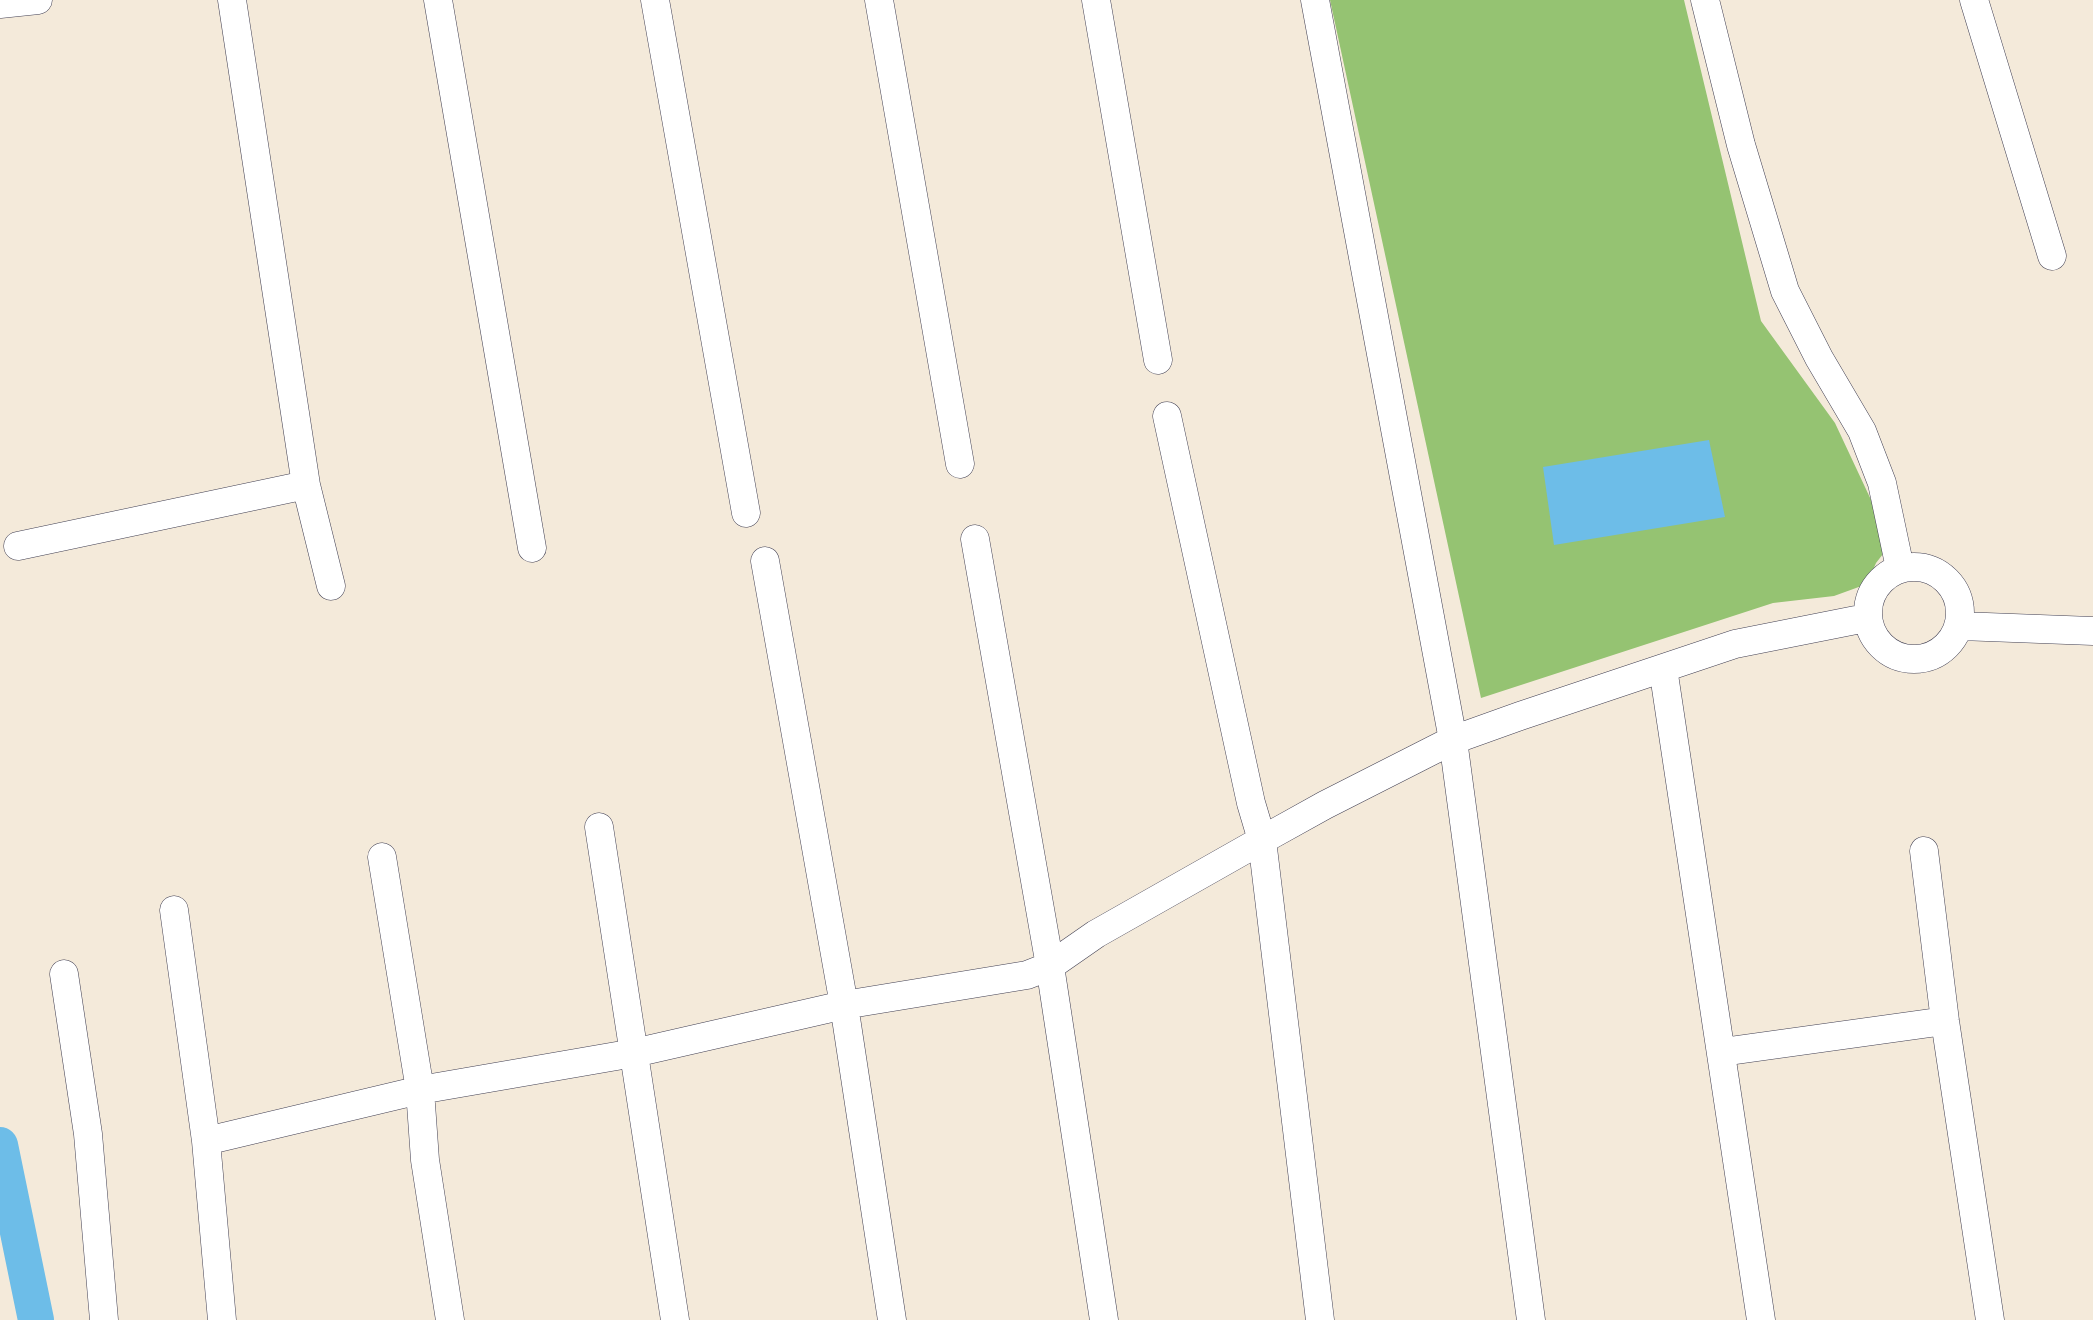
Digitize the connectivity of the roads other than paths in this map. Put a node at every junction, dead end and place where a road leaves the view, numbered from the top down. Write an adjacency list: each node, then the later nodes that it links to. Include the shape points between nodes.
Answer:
1 (38, 0): 10 (street)
2 (232, 0): 15 (street)
3 (438, 0): 19 (street)
4 (655, 0): 16 (street)
5 (878, 0): 14 (street)
6 (1096, 0): 12 (street)
7 (1315, 0): 27 (street)
8 (1705, 0): 21 (street, via 1741,145 1785,291 1862,431 1882,484)
9 (1974, 0): 11 (street)
10 (0, 4)
11 (2052, 256)
12 (1158, 360)
13 (1168, 416): 29 (street, via 1251,803)
14 (960, 464)
15 (306, 485): 18 (street); 22 (street)
16 (746, 513)
17 (975, 539): 33 (street)
18 (18, 546)
19 (532, 548)
20 (765, 561): 35 (street)
21 (1900, 568): 23 (street, via 1884,576 1872,591); 24 (street, via 1925,567 1947,579 1960,601)
22 (331, 586)
23 (1866, 618): 24 (street, via 1879,644 1895,656 1915,660 1940,652 1950,644); 26 (street, via 1735,644)
24 (1960, 626): 25 (street)
25 (2093, 631)
26 (1663, 668): 27 (street); 37 (street)
27 (1453, 740): 29 (street); 48 (street)
28 (599, 827): 38 (street)
29 (1262, 840): 33 (street, via 1096,934); 47 (street)
30 (1924, 851): 36 (street)
31 (382, 857): 39 (street)
32 (174, 910): 40 (street)
33 (1050, 966): 35 (street, via 1027,975); 46 (street)
34 (64, 974): 41 (street, via 88,1134)
35 (844, 1005): 38 (street); 45 (street)
36 (1945, 1021): 37 (street); 50 (street)
37 (1722, 1052): 49 (street)
38 (634, 1053): 39 (street); 44 (street)
39 (420, 1090): 40 (street); 43 (street, via 425,1160)
40 (206, 1141): 42 (street)
41 (104, 1320)
42 (222, 1320)
43 (450, 1320)
44 (675, 1320)
45 (892, 1320)
46 (1104, 1320)
47 (1320, 1320)
48 (1531, 1320)
49 (1761, 1320)
50 (1990, 1320)

